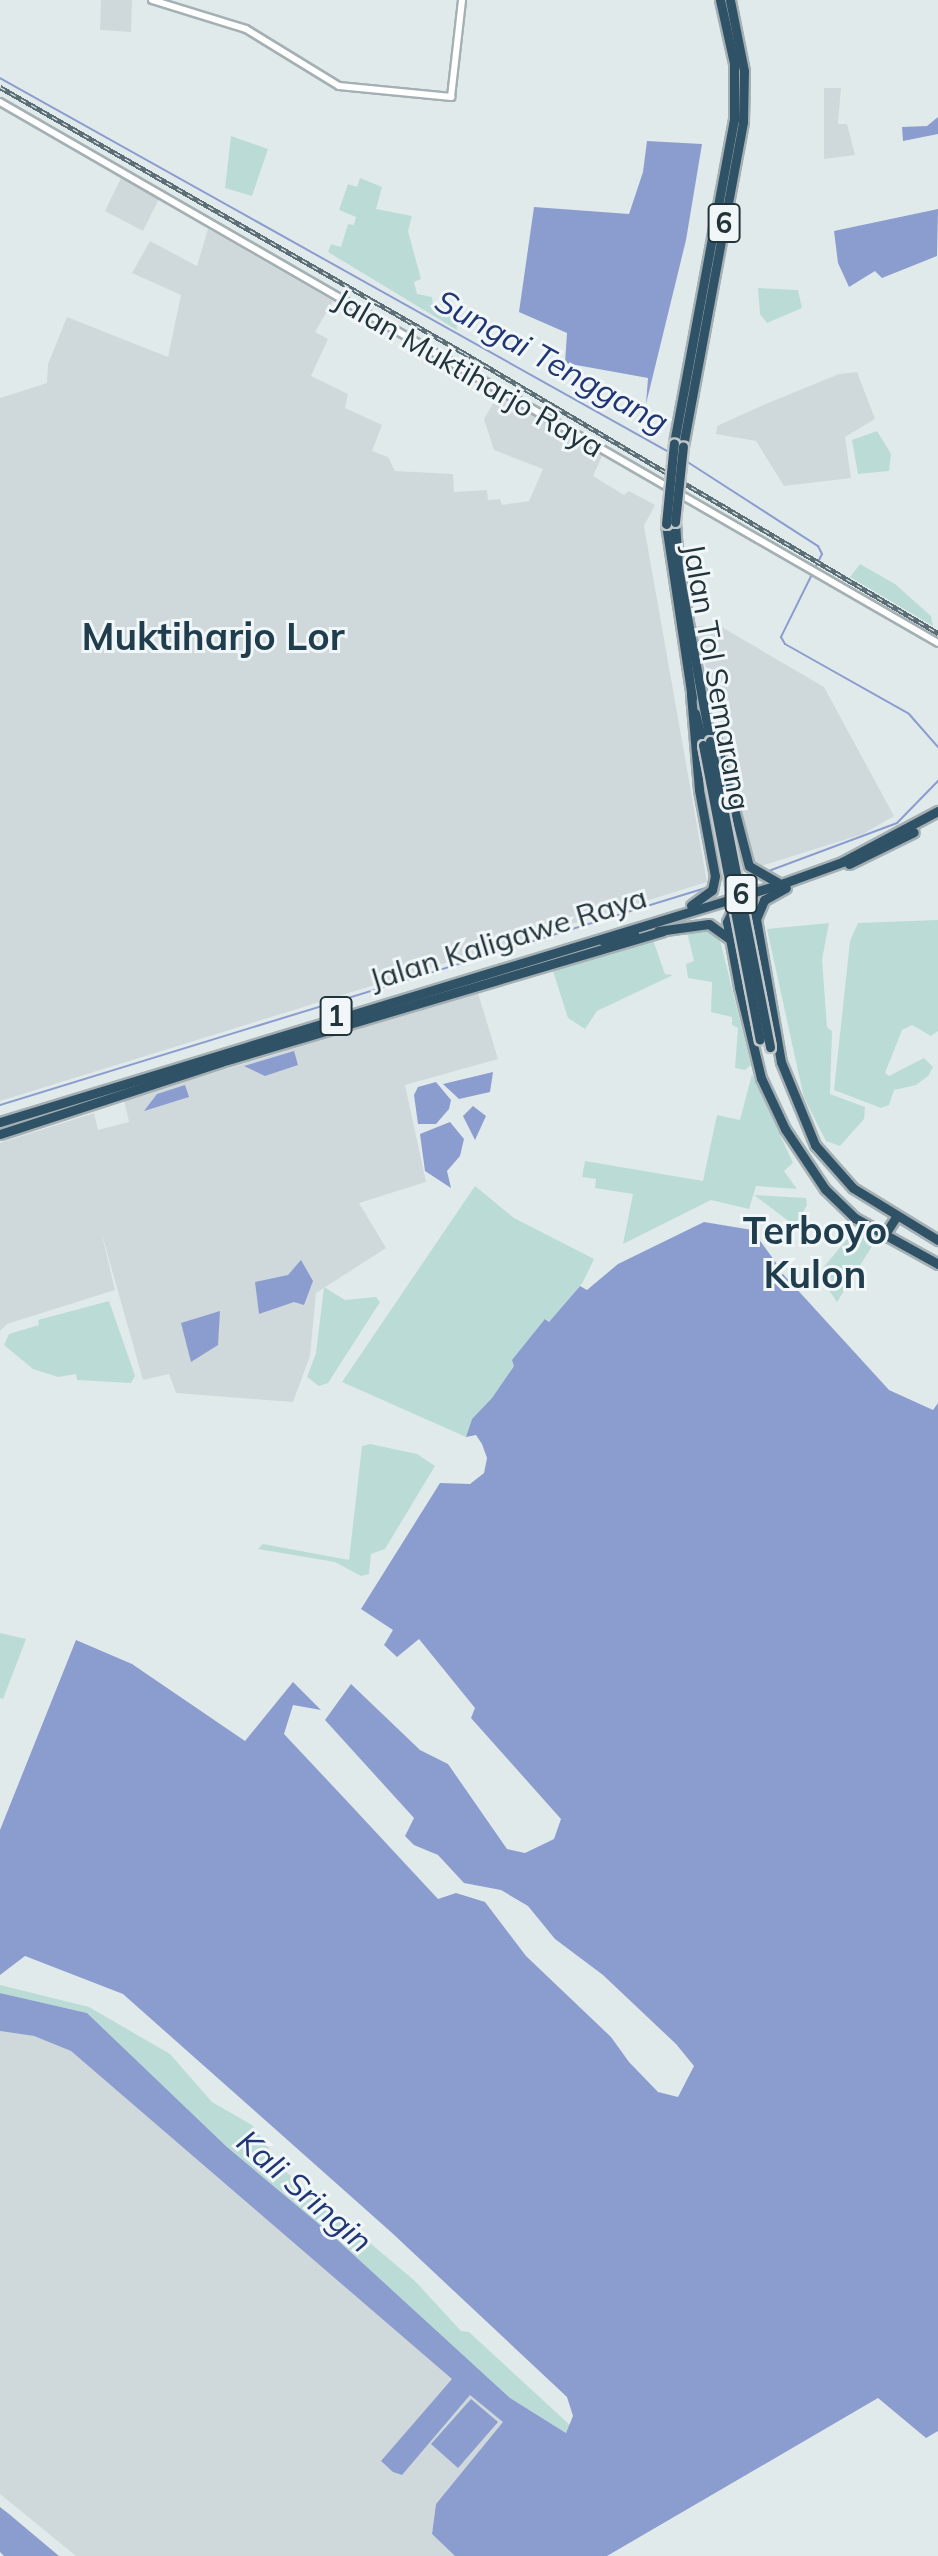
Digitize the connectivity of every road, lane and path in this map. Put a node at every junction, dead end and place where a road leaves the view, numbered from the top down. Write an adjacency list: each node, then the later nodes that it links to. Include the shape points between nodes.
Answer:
1 (152, 0): 2 (street, via 246,29 339,86 451,97)
2 (462, 0)
3 (720, 0): 6 (highway, Jalan Tol Semarang / 6, via 734,63 734,120)
4 (730, 0): 6 (highway, Jalan Tol Semarang / 6, via 744,71 743,121)
5 (0, 102): 8 (street, Jalan Muktiharjo Raya)
6 (678, 444): 7 (highway, Jalan Tol Semarang / 6, bridge)
7 (670, 523): 9 (highway, Jalan Tol Semarang / 6); 10 (highway, Jalan Tol Semarang / 6)
8 (938, 643)
9 (701, 691): 11 (highway, Jalan Tol Semarang / 6); 14 (highway, via 749,866 765,879)
10 (691, 694): 11 (highway, Jalan Tol Semarang / 6); 16 (highway, via 715,879)
11 (707, 743): 24 (highway, Jalan Tol Semarang / 6, bridge, via 770,1047); 25 (highway, Jalan Tol Semarang / 6, bridge, via 760,1040)
12 (938, 811): 14 (highway)
13 (938, 818): 14 (highway, via 863,859)
14 (787, 885): 15 (highway); 17 (highway); 19 (highway, via 764,900)
15 (758, 890): 16 (highway); 17 (highway)
16 (709, 898): 17 (highway, 1); 18 (highway, Jalan Kaligawe Raya / 1)
17 (739, 900): 19 (highway); 21 (highway); 22 (highway, via 728,911)
18 (672, 913): 23 (highway, Jalan Kaligawe Raya / 1); 27 (highway, via 419,984)
19 (756, 919): 24 (highway)
20 (663, 931): 21 (highway, 1); 22 (highway, 1, via 715,925); 23 (highway)
21 (598, 940): 23 (highway, Jalan Kaligawe Raya / 1)
22 (730, 941): 25 (highway)
23 (216, 1058): 26 (highway, Jalan Kaligawe Raya / 1)
24 (784, 1074): 29 (highway, Jalan Tol Semarang, via 827,1160 853,1188)
25 (761, 1078): 30 (highway, via 785,1129 825,1189)
26 (72, 1104): 27 (highway, Jalan Kaligawe Raya / 1); 28 (highway)
27 (0, 1122)
28 (0, 1134)
29 (896, 1217): 30 (highway); 31 (highway, Jalan Tol Semarang)
30 (883, 1237): 32 (highway)
31 (938, 1240)
32 (938, 1264)

